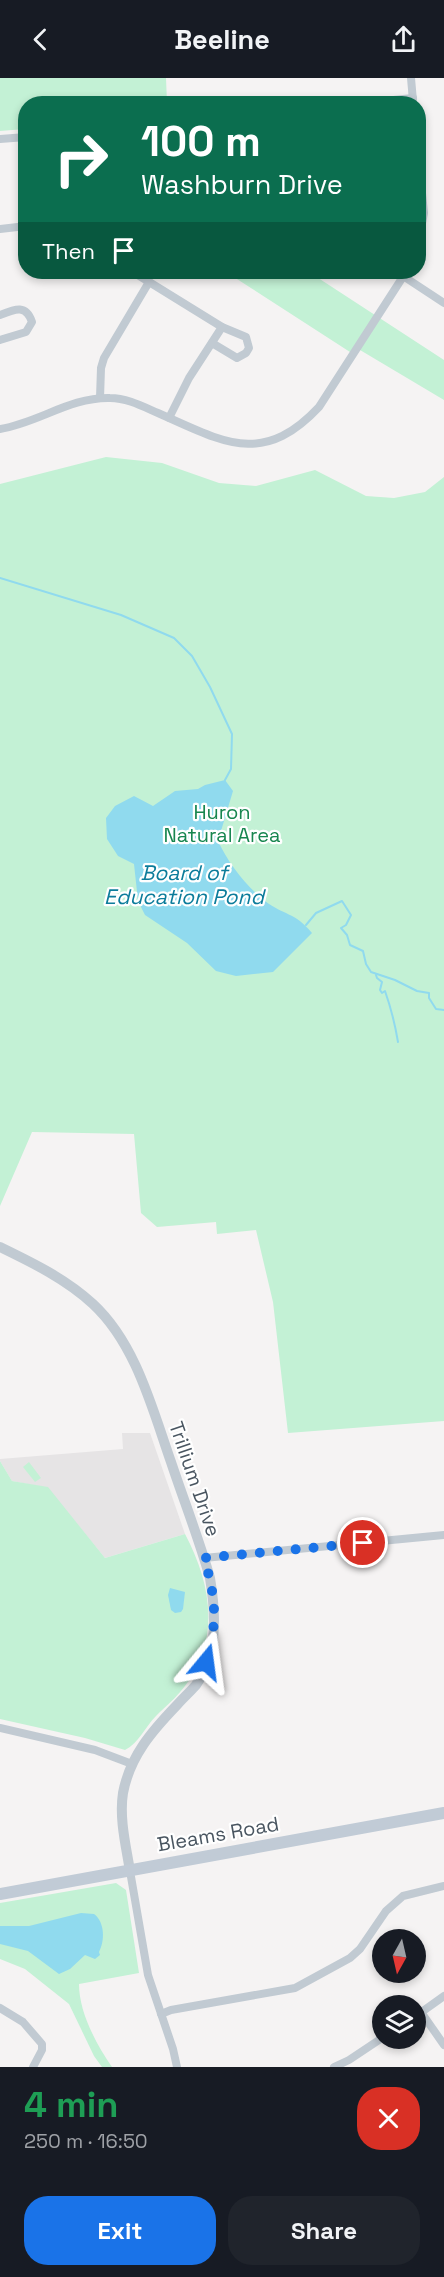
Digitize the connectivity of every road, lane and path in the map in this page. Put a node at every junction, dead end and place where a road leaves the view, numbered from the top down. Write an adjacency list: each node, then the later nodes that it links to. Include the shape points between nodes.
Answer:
1 (411, 78): 2 (street)
2 (413, 96)
3 (18, 138): 4 (street)
4 (0, 139)
5 (18, 227): 6 (street)
6 (0, 229)
7 (144, 279): 10 (street)
8 (401, 279): 17 (street, via 319,407 283,436 234,444)
9 (411, 279): 11 (street)
10 (149, 282): 13 (street); 16 (street, via 104,358)
11 (444, 303)
12 (0, 315): 14 (street, via 25,310 32,322 26,332)
13 (222, 327): 15 (street); 15 (street, via 246,337 246,353 237,358)
14 (0, 340)
15 (212, 343): 17 (street)
16 (100, 398): 17 (street, via 125,400); 18 (street)
17 (169, 418)
18 (0, 429)
19 (0, 1247): 21 (street, Trillium Drive, via 74,1287 116,1331 137,1369)
20 (444, 1535): 21 (street)
21 (204, 1558): 23 (street, Trillium Drive, via 215,1608 214,1636 206,1662 196,1684 145,1740)
22 (0, 1728): 23 (street, via 95,1750)
23 (132, 1764): 25 (street, Trillium Drive, via 123,1795)
24 (444, 1813): 25 (main road, Bleams Road)
25 (130, 1871): 27 (main road, Bleams Road); 31 (street, via 148,1975)
26 (444, 1887): 31 (street, via 403,1896 386,1911 350,1958 295,1988)
27 (0, 1894)
28 (444, 1996): 30 (street)
29 (0, 2008): 36 (street, via 23,2022 42,2044)
30 (426, 2008)
31 (161, 2014): 37 (street)
32 (426, 2024): 33 (street)
33 (444, 2045)
34 (372, 2047): 35 (street)
35 (352, 2064): 38 (street)
36 (33, 2067)
37 (177, 2067)
38 (334, 2067)

